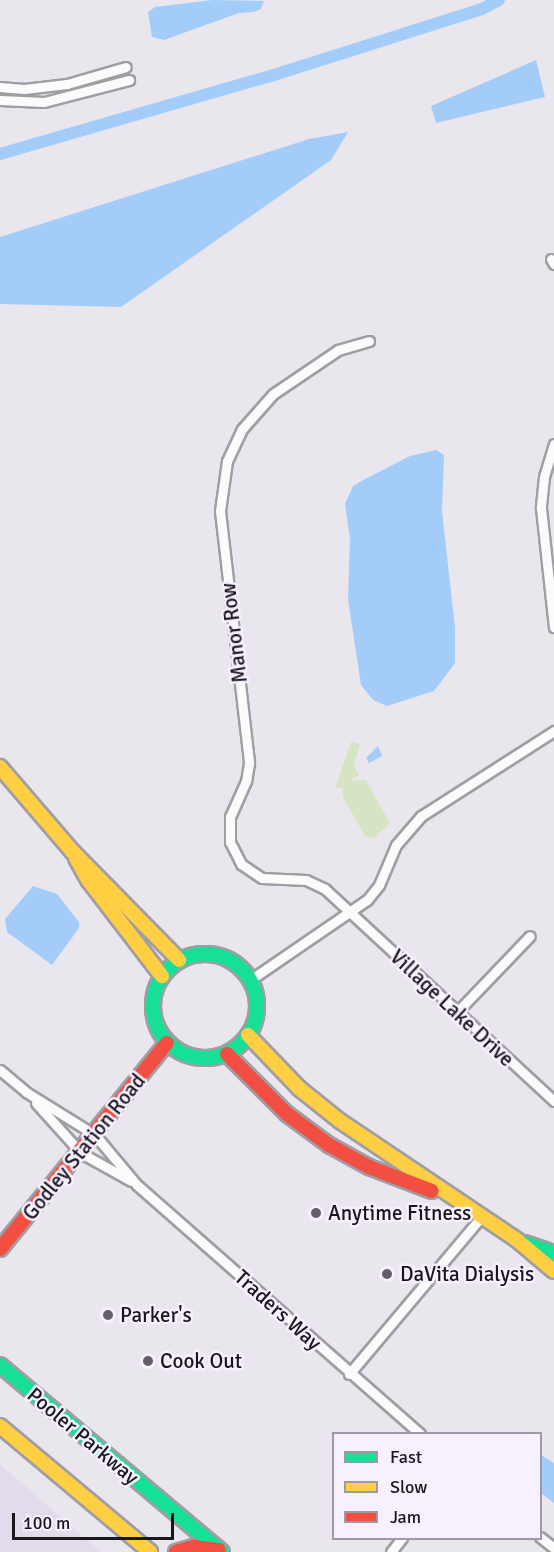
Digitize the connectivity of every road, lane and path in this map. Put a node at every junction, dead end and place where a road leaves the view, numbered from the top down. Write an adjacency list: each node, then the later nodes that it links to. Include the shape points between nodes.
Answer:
1 (126, 67): 3 (street, via 67,84 24,89)
2 (129, 80): 4 (street, via 44,102)
3 (0, 87)
4 (0, 100)
5 (369, 341): 11 (street, Manor Row, via 343,347 319,361 259,407 230,455 220,504 249,763 246,782 230,817 230,842 238,861 250,872 272,881 313,882)
6 (554, 444): 7 (street, via 544,477 541,516)
7 (554, 627)
8 (554, 731): 11 (street, via 416,820 396,845 376,890)
9 (0, 767): 10 (street)
10 (72, 851): 13 (street); 14 (street, via 88,881)
11 (351, 914): 15 (street); 16 (street, Village Lake Drive)
12 (530, 936): 16 (street)
13 (179, 960): 14 (street); 15 (street, via 205,953 218,955 231,960)
14 (162, 976): 18 (street, via 154,992 152,1010 157,1028)
15 (250, 980): 17 (street, via 257,1008)
16 (457, 1012): 22 (street, Village Lake Drive)
17 (248, 1035): 19 (street); 26 (street, via 300,1089)
18 (167, 1042): 19 (street, via 195,1058); 23 (street, Godley Station Road)
19 (227, 1054): 26 (street, via 287,1114 329,1145 369,1167)
20 (0, 1070): 21 (street)
21 (26, 1092): 23 (street, Traders Way); 24 (street, Traders Way)
22 (554, 1101)
23 (95, 1135): 24 (street, Godley Station Road); 25 (street, Traders Way)
24 (81, 1153): 25 (street, Traders Way); 29 (street, Godley Station Road)
25 (137, 1185): 33 (street, Traders Way)
26 (448, 1197): 27 (street)
27 (481, 1217): 28 (street); 33 (street)
28 (517, 1240): 30 (street); 31 (street)
29 (0, 1250)
30 (554, 1253)
31 (554, 1271)
32 (0, 1365): 40 (street, Pooler Parkway)
33 (349, 1374): 35 (street, Traders Way)
34 (0, 1426): 36 (street)
35 (418, 1432)
36 (125, 1531): 41 (street); 42 (street)
37 (542, 1539): 39 (street)
38 (401, 1540): 44 (street)
39 (554, 1548)
40 (221, 1551): 43 (street, via 194,1547)
41 (137, 1552)
42 (150, 1552)
43 (176, 1552)
44 (391, 1552)

